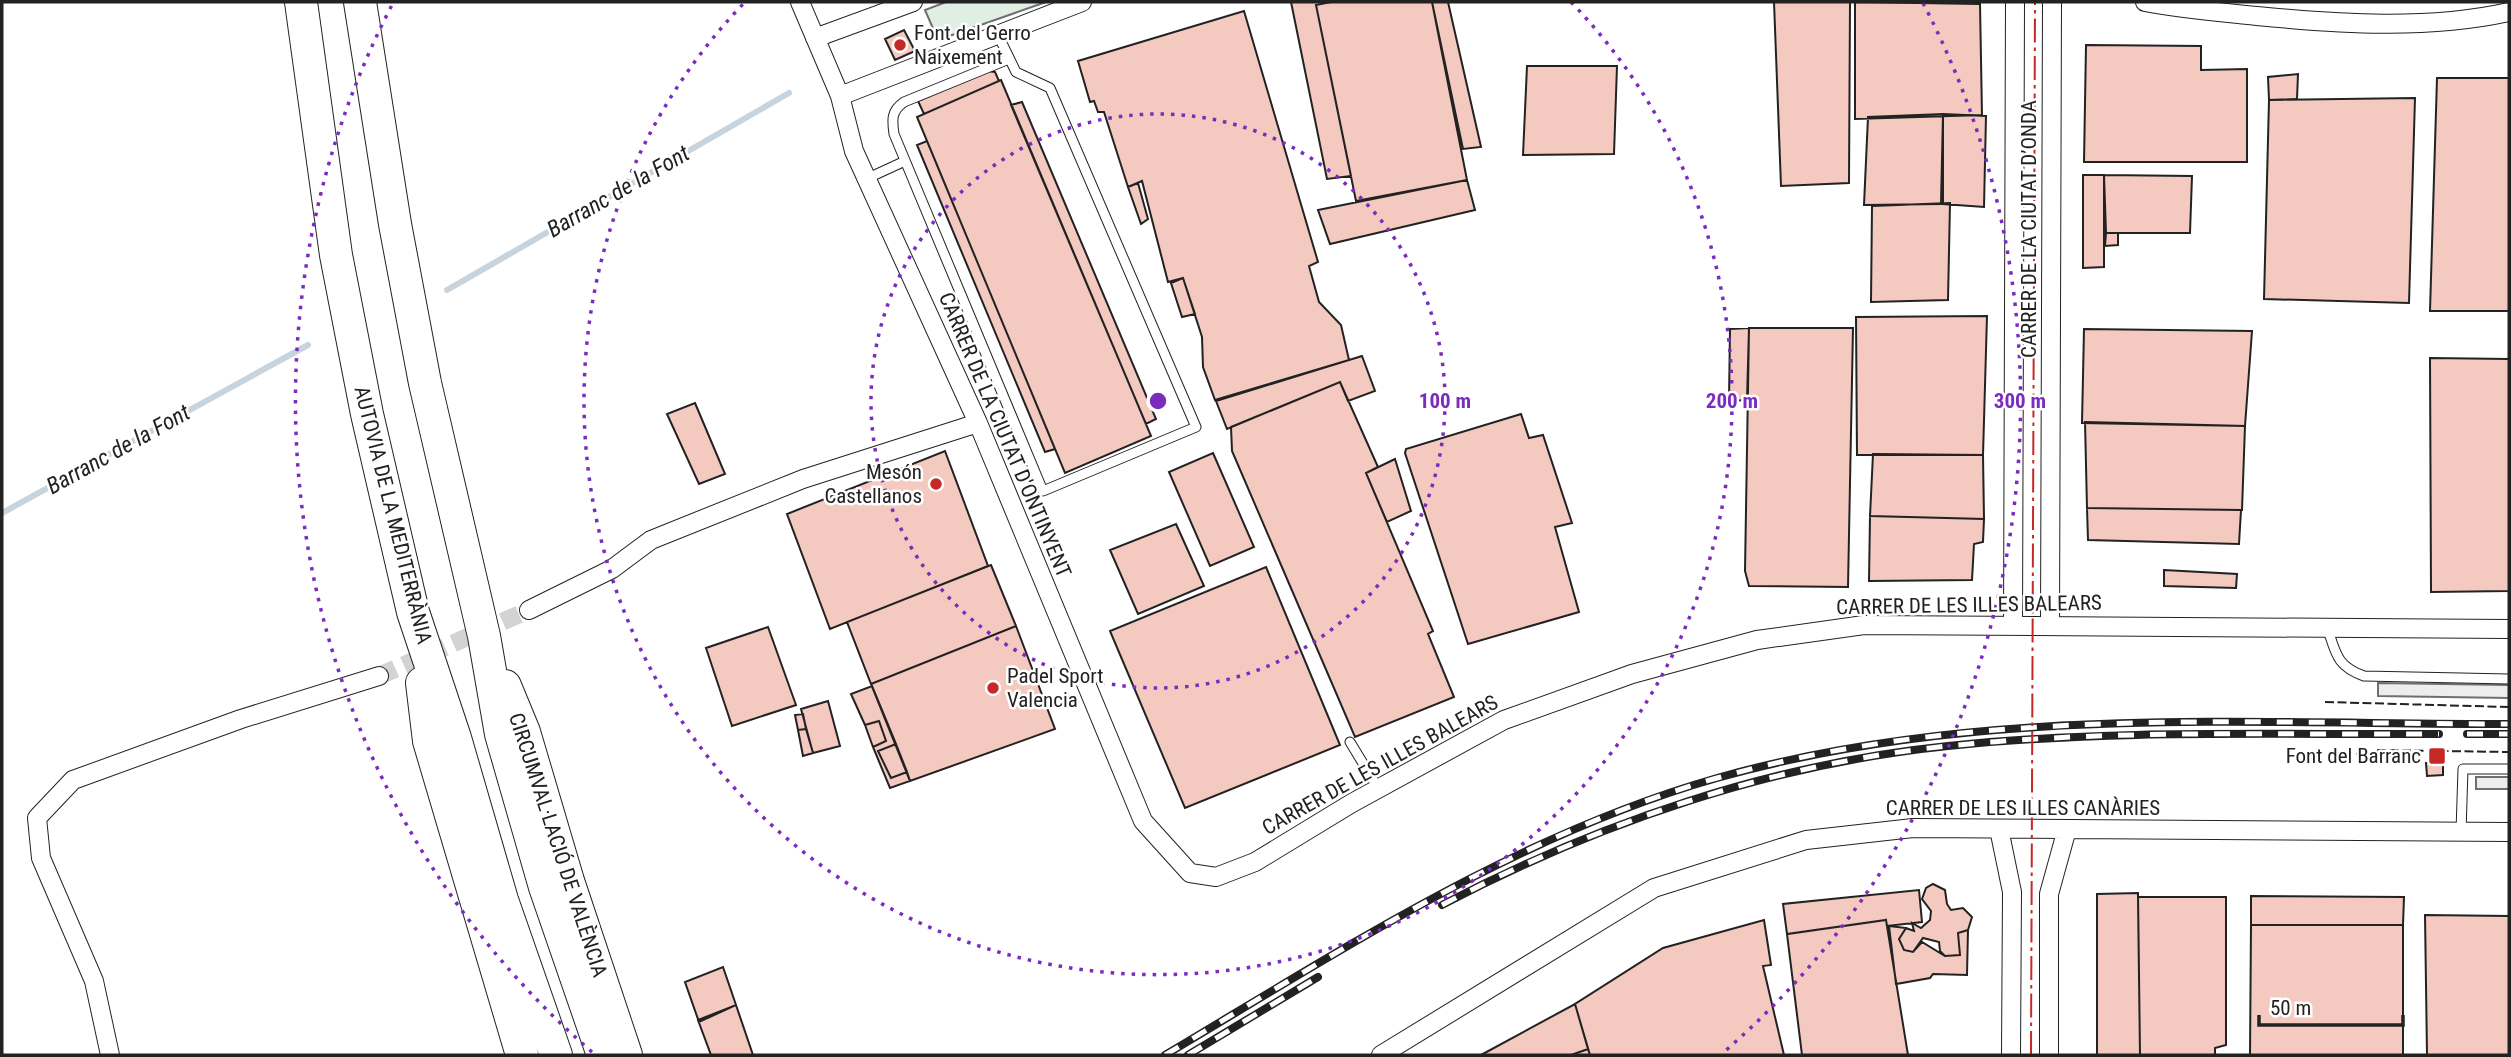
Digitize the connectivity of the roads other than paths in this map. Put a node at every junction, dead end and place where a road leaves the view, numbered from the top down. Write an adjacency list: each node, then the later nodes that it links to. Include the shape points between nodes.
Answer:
1 (301, 2): 18 (highway, AUTOVIA DE LA MEDITERRÀNIA, via 336,255)
2 (360, 2): 23 (highway, via 425,383)
3 (800, 2): 11 (street, CARRER DE LA CIUTAT D'ONTINYENT)
4 (913, 2): 11 (street)
5 (1082, 2): 10 (street)
6 (2015, 2): 19 (street, CARRER DE LA CIUTAT D’ONDA)
7 (2052, 2): 20 (street, CARRER DE LA CIUTAT D’ONDA)
8 (2145, 2): 9 (street, via 2325,22 2466,19)
9 (2509, 12)
10 (997, 33): 12 (lane); 13 (street)
11 (815, 38): 13 (street, CARRER DE LA CIUTAT D'ONTINYENT)
12 (1009, 59): 14 (lane, via 896,108 894,134); 14 (lane, via 1016,72 1050,88 1196,428 1043,491)
13 (840, 96): 15 (street, CARRER DE LA CIUTAT D'ONTINYENT)
14 (905, 161): 15 (lane)
15 (866, 178): 16 (street, CARRER DE LA CIUTAT D'ONTINYENT)
16 (978, 423): 17 (street, via 803,479 651,541 612,569); 33 (street, CARRER DE LA CIUTAT D'ONTINYENT, via 1143,821)
17 (529, 610)
18 (413, 612): 35 (highway, via 429,741); 36 (highway, AUTOVIA DE LA MEDITERRÀNIA, via 502,900)
19 (2013, 624): 20 (street, CARRER DE LES ILLES BALEARS); 28 (street, CARRER DE LES ILLES BALEARS, via 1864,625 1758,640 1632,674 1504,720)
20 (2050, 624): 21 (street, CARRER DE LES ILLES BALEARS)
21 (2327, 627): 22 (street, CARRER DE LES ILLES BALEARS); 25 (lane, via 2347,670 2364,676)
22 (2509, 629)
23 (484, 636): 37 (highway, via 500,734 545,887); 38 (highway, CIRCUMVAL·LACIÓ DE VALÈNCIA, via 524,732)
24 (379, 676): 34 (street, via 242,719 74,780 37,818 41,858 94,981)
25 (2509, 679)
26 (1350, 742): 28 (lane)
27 (2509, 769): 31 (lane, via 2463,769)
28 (1378, 788): 33 (street, CARRER DE LES ILLES BALEARS, via 1255,862 1216,877)
29 (1999, 829): 30 (street, CARRER DE LES ILLES CANÀRIES); 39 (street, CARRER DE LES ILLES CANÀRIES, via 1913,828 1806,840 1654,888); 40 (street, via 2012,892)
30 (2067, 829): 31 (street, CARRER DE LES ILLES CANÀRIES); 41 (street, via 2049,894)
31 (2461, 832): 32 (street, CARRER DE LES ILLES CANÀRIES)
32 (2509, 832)
33 (1190, 873)
34 (110, 1055)
35 (522, 1055)
36 (556, 1055)
37 (603, 1055)
38 (626, 1055)
39 (1381, 1055)
40 (2011, 1055)
41 (2049, 1055)

